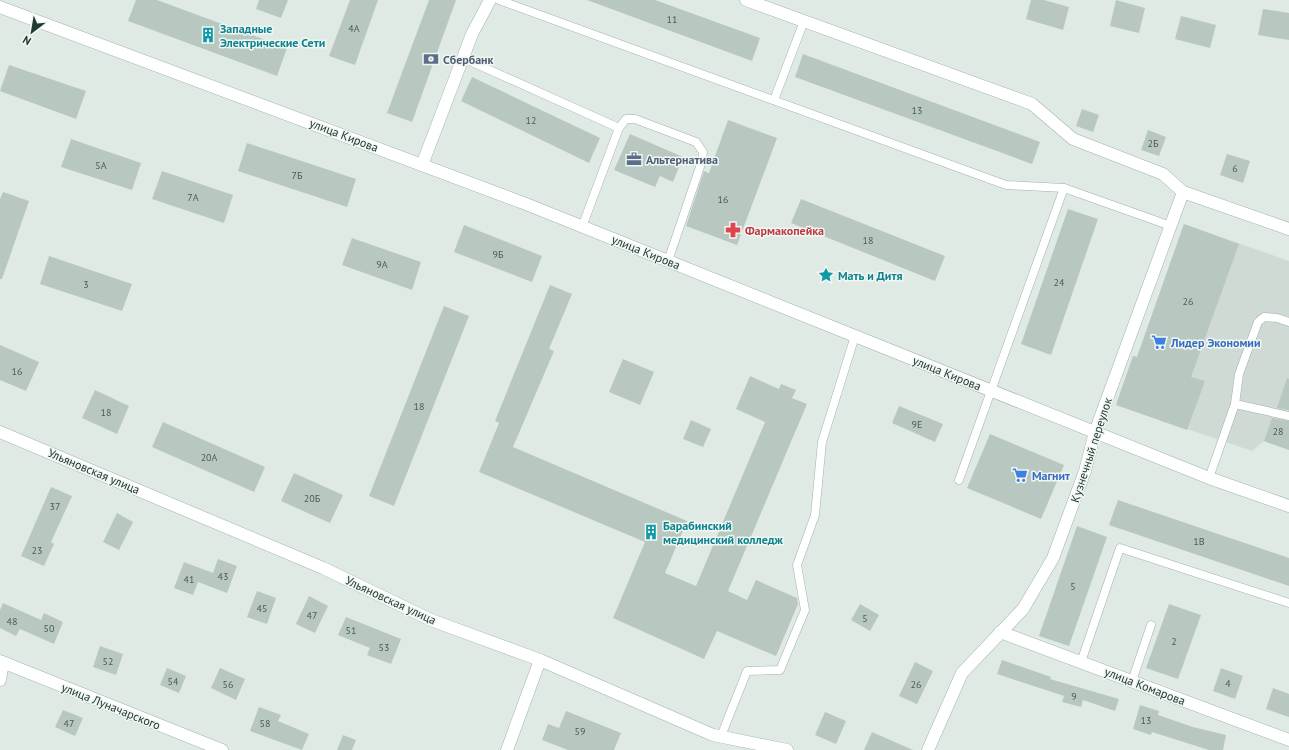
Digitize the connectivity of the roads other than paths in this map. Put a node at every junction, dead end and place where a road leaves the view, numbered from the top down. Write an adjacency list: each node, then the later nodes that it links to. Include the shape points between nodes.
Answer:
1 (490, 0): 6 (street)
2 (500, 0): 7 (lane)
3 (746, 0): 5 (street)
4 (0, 6): 9 (street, улица Кирова)
5 (804, 21): 7 (lane); 11 (street, via 1032,104 1072,139 1163,174)
6 (463, 58): 8 (lane); 9 (street)
7 (774, 100): 10 (lane, via 1006,185)
8 (619, 128): 13 (lane); 15 (lane, via 626,119 635,119 696,142 703,152)
9 (422, 165): 13 (street, улица Кирова)
10 (1064, 188): 12 (lane); 18 (lane)
11 (1183, 192): 12 (street, Кузнечный переулок); 14 (street)
12 (1171, 226): 22 (street, Кузнечный переулок)
13 (582, 227): 15 (street, улица Кирова)
14 (1289, 228)
15 (668, 261): 17 (street, улица Кирова)
16 (1289, 322): 19 (lane, via 1264,317 1258,322 1239,374)
17 (855, 336): 18 (street, улица Кирова); 34 (lane, via 822,442 815,515 797,565 805,610 780,670 747,671)
18 (990, 390): 22 (street, улица Кирова); 24 (lane)
19 (1235, 404): 20 (lane); 23 (lane)
20 (1289, 416)
21 (0, 432): 29 (street, Ульяновская улица, via 323,568 431,620)
22 (1095, 432): 23 (street, улица Кирова); 28 (street, Кузнечный переулок, via 1085,471 1054,558 1023,610)
23 (1209, 478): 25 (street, улица Кирова)
24 (959, 480)
25 (1289, 506)
26 (1289, 603): 31 (lane, via 1120,548)
27 (1152, 625): 33 (lane)
28 (1000, 632): 31 (street, улица Комарова); 39 (street, Кузнечный переулок, via 962,673)
29 (540, 660): 34 (street, Ульяновская улица, via 634,702); 37 (street)
30 (2, 662): 32 (street); 36 (street, улица Луначарского)
31 (1082, 662): 33 (street, улица Комарова)
32 (0, 680)
33 (1132, 681): 35 (street, улица Комарова)
34 (721, 736): 38 (street, Ульяновская улица)
35 (1289, 740)
36 (222, 750)
37 (507, 750)
38 (787, 750)
39 (928, 750)

